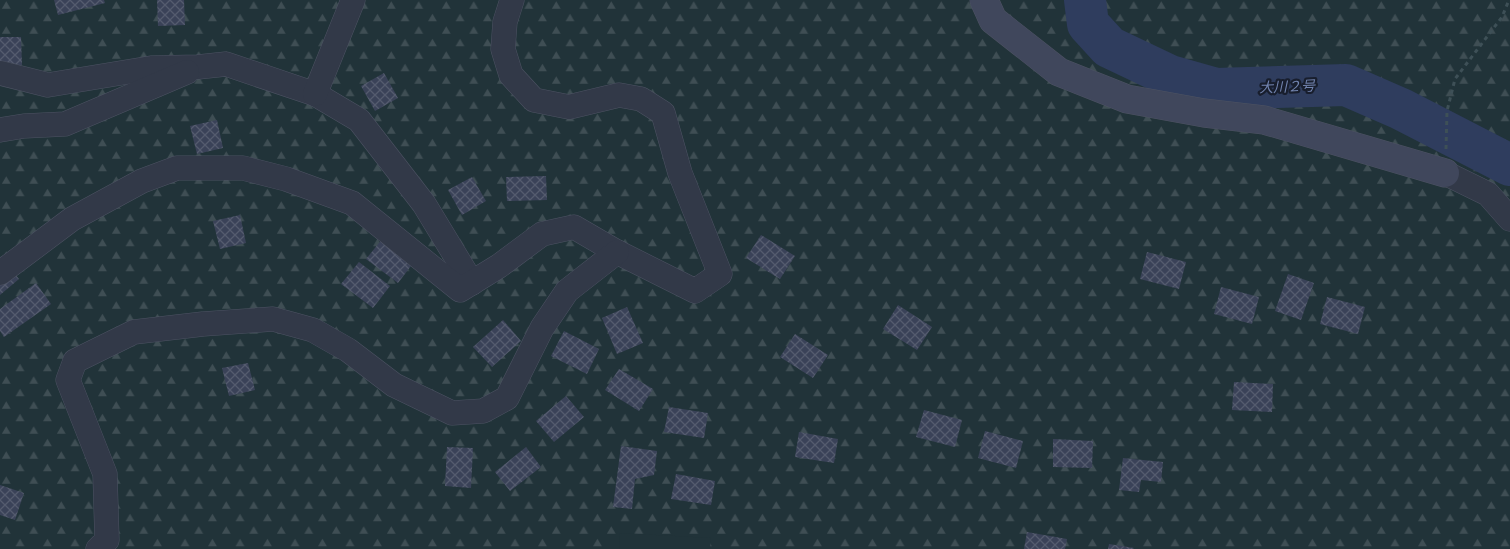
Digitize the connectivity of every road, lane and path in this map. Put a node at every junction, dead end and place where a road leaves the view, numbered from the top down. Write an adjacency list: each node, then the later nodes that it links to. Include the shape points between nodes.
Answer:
1 (352, 0): 7 (street)
2 (512, 0): 12 (street, via 502,49 512,75 534,100 569,107 619,95 641,99 663,112 680,174 720,274 695,291)
3 (984, 0): 10 (street, via 993,20 1059,72 1127,99 1264,120)
4 (1509, 0): 9 (path, via 1502,17 1455,79 1447,111)
5 (198, 67): 6 (street, via 151,68 48,85); 7 (street, via 226,64); 8 (street, via 65,124)
6 (0, 73)
7 (314, 94): 14 (street, via 359,120 424,204)
8 (0, 130)
9 (1446, 147)
10 (1445, 174): 11 (street, via 1488,194)
11 (1510, 220)
12 (618, 252): 14 (street, via 574,227 542,234); 15 (street, via 567,291 542,328 507,398 483,411 452,413 394,385 348,350 313,330 273,319 134,332 74,361 68,380 105,474 107,540)
13 (0, 274): 14 (street, via 72,218 142,181 177,168 243,168 286,179 352,203 460,290)
14 (472, 283)
15 (98, 549)

